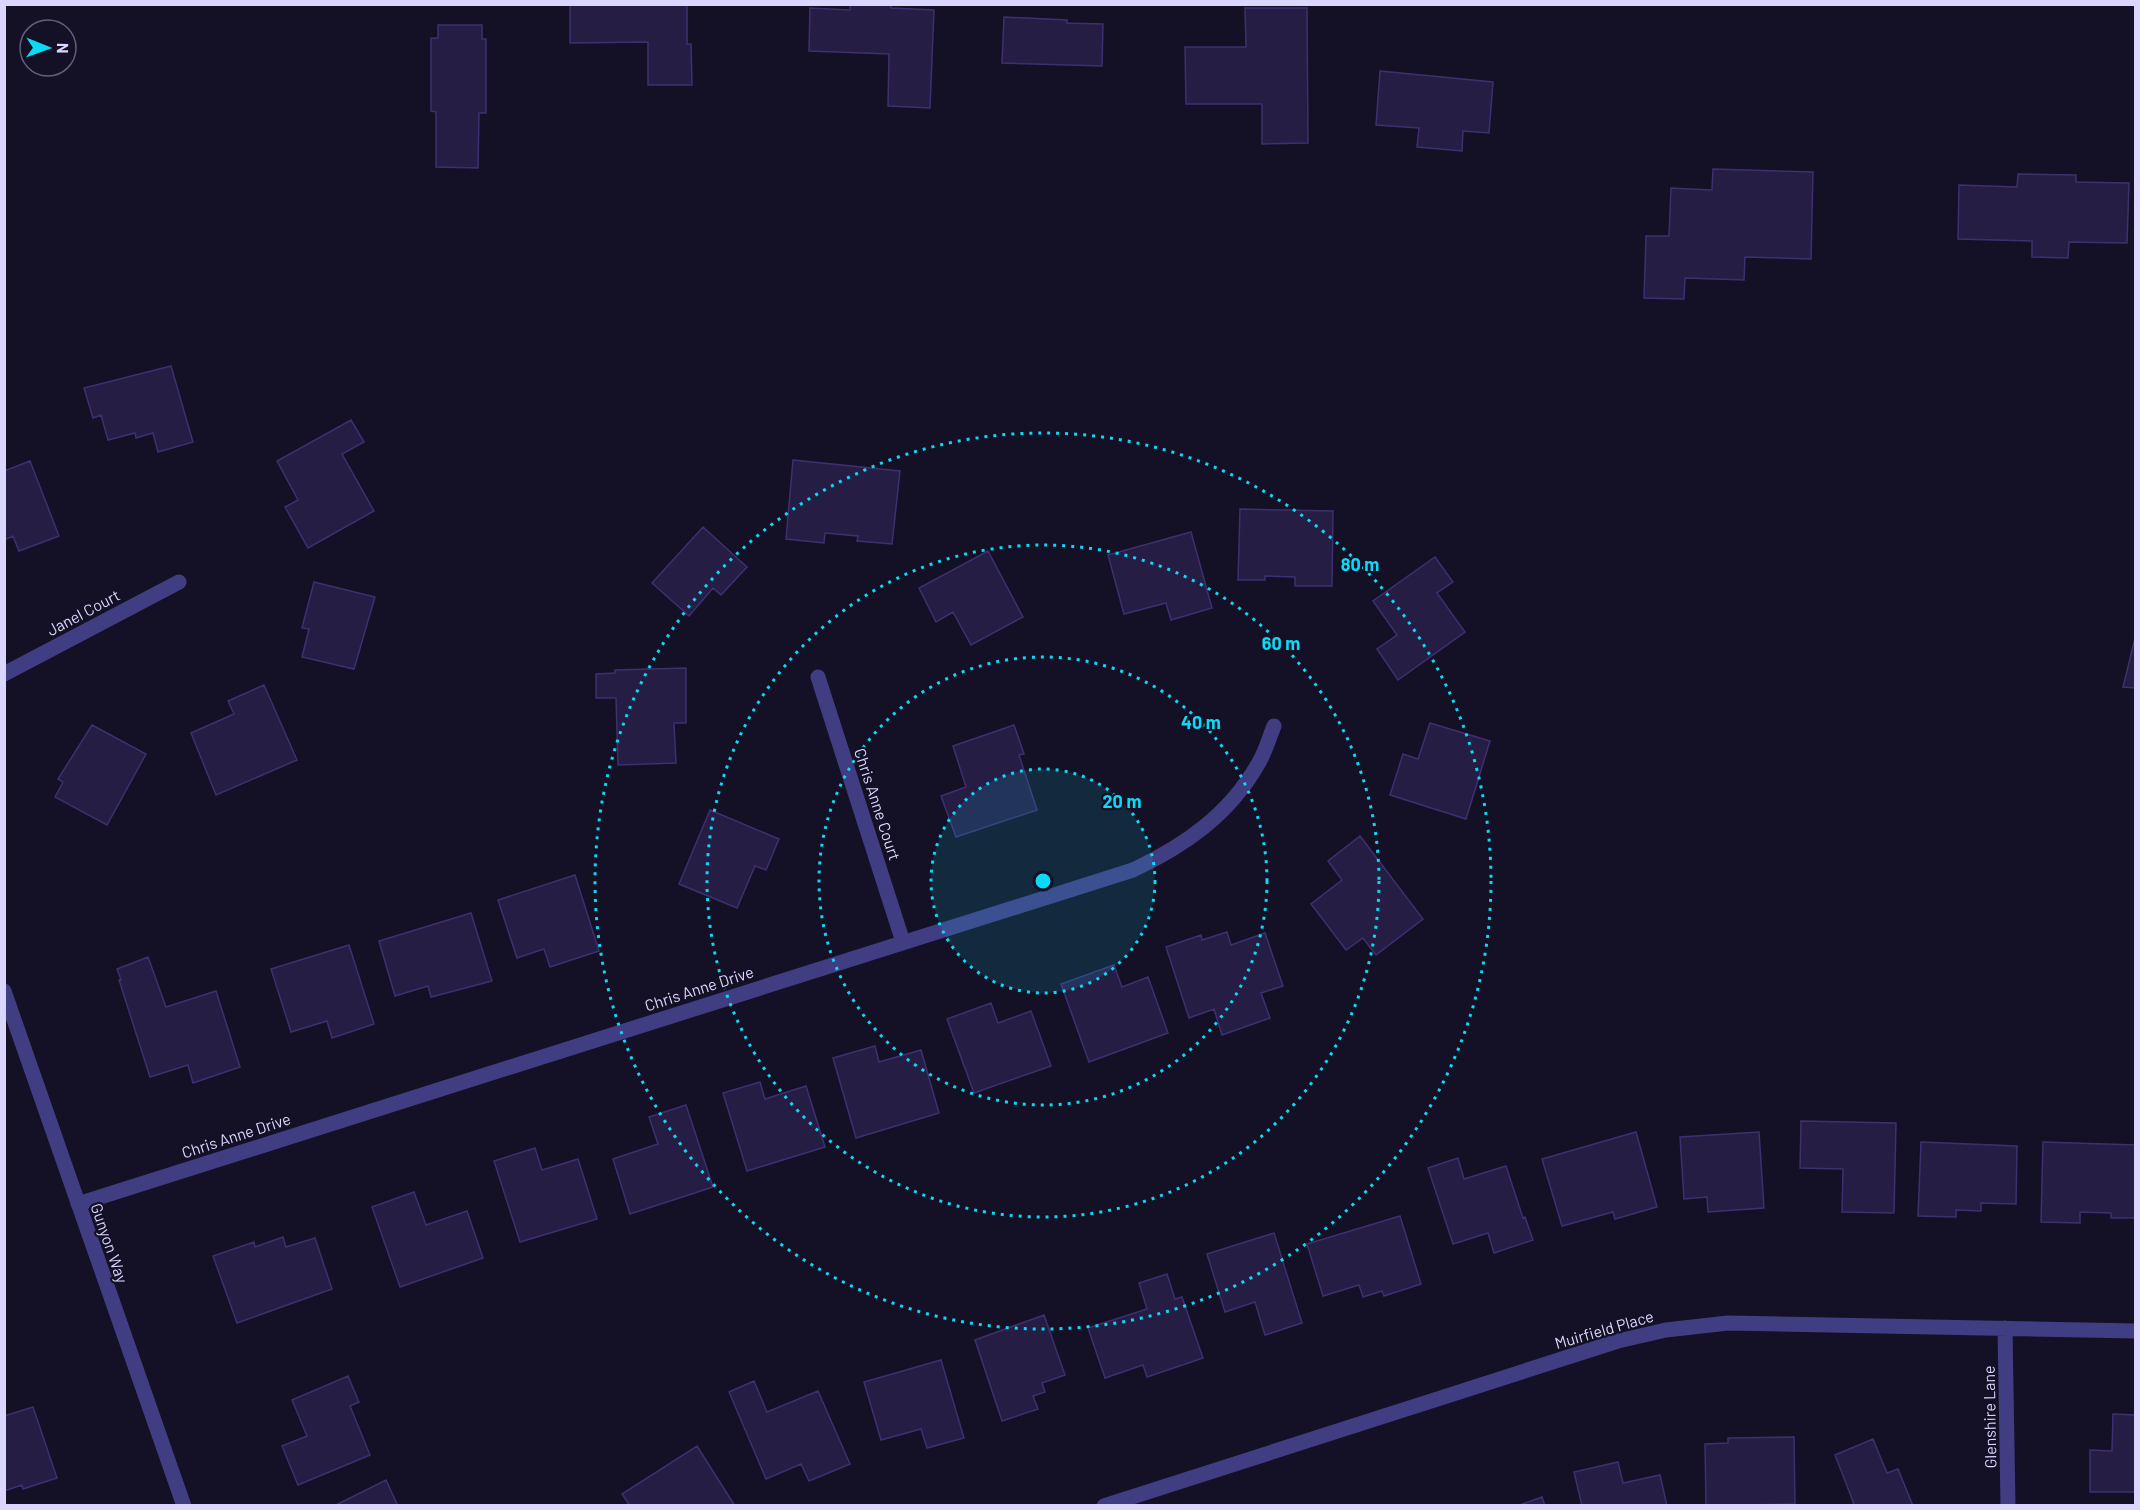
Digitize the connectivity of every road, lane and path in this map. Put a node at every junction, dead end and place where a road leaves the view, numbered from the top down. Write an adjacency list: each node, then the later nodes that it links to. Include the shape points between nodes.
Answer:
1 (179, 582): 2 (street, Janel Court)
2 (4, 674)
3 (818, 677): 5 (street, Chris Anne Court)
4 (1274, 726): 5 (street, Chris Anne Drive, via 1259,763 1235,798 1198,833 1163,855 1133,870)
5 (903, 942): 7 (street, Chris Anne Drive)
6 (4, 991): 7 (street, Gunyon Way)
7 (78, 1204): 10 (street, Gunyon Way)
8 (2005, 1328): 9 (street, Muirfield Place); 11 (street, Muirfield Place, via 1728,1323 1649,1333); 12 (street, Glenshire Lane)
9 (2136, 1331)
10 (184, 1506)
11 (1104, 1506)
12 (2008, 1506)

